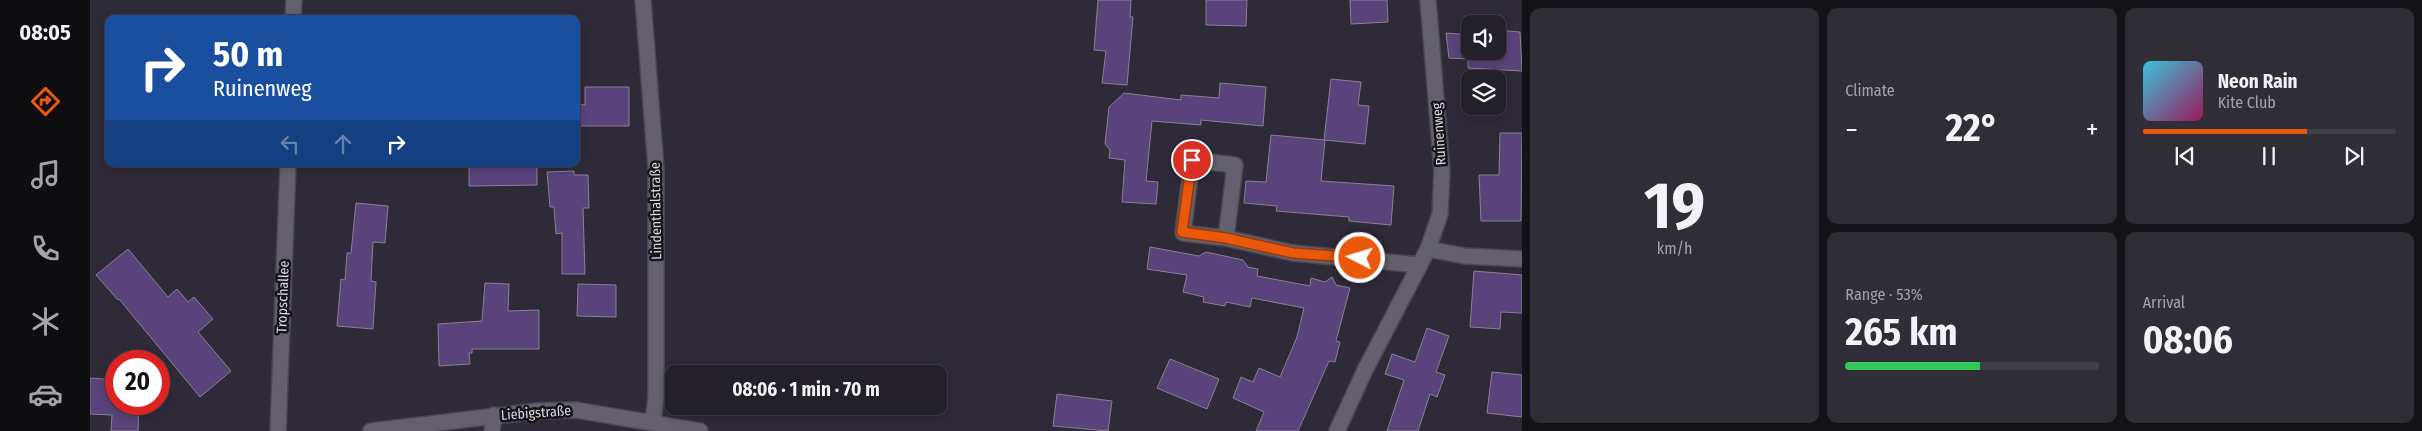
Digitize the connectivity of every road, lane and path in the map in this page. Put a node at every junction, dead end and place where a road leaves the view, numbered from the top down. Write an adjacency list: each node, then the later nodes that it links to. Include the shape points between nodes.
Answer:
1 (294, 0): 4 (street)
2 (643, 0): 11 (street, Lindenthalstraße, via 656,169 656,396)
3 (1428, 0): 7 (street, Ruinenweg, via 1442,172 1440,214)
4 (294, 15)
5 (288, 167): 12 (street, Tropschallee)
6 (1226, 238): 6 (street, via 1235,165 1192,160 1182,232); 9 (street, via 1293,253)
7 (1428, 249): 8 (street, via 1465,256); 9 (street, Ruinenweg)
8 (1522, 259)
9 (1420, 265): 16 (street, Ruinenweg)
10 (494, 415): 11 (street, Liebigstraße, via 576,410); 13 (street, Liebigstraße); 14 (street)
11 (653, 423): 15 (street, Liebigstraße)
12 (278, 431)
13 (371, 431)
14 (492, 431)
15 (700, 431)
16 (1337, 431)

